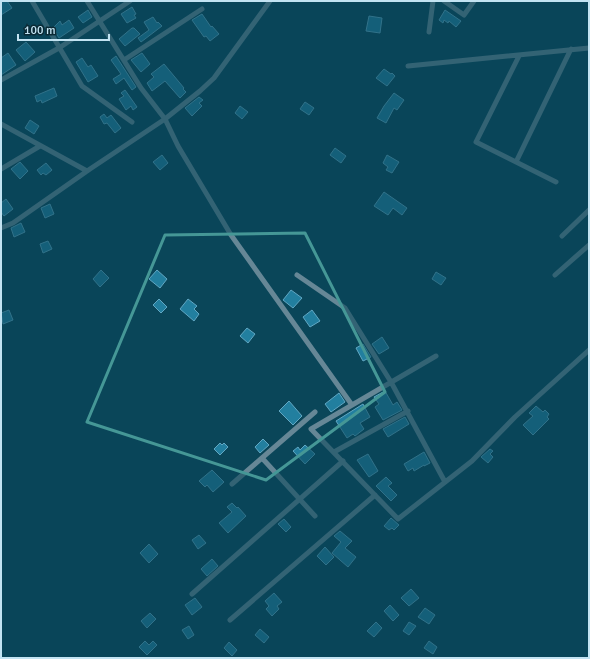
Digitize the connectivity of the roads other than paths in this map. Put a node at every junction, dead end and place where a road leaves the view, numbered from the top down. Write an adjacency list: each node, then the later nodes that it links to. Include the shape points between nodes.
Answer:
1 (32, 1): 11 (street)
2 (87, 1): 9 (street)
3 (130, 1): 9 (street)
4 (270, 1): 18 (street, via 214,78)
5 (432, 1): 10 (street)
6 (444, 1): 7 (street, via 464,14)
7 (474, 1)
8 (202, 9): 15 (street)
9 (99, 21): 11 (street); 15 (street)
10 (429, 32)
11 (59, 48): 17 (street); 19 (street, via 82,86)
12 (589, 48): 13 (street)
13 (571, 49): 14 (street); 22 (street)
14 (519, 56): 16 (street); 22 (street, via 476,142)
15 (124, 60): 18 (street, via 141,88)
16 (408, 66)
17 (1, 80)
18 (165, 119): 24 (street); 35 (street, via 178,146 231,235)
19 (132, 122)
20 (1, 124): 21 (street)
21 (40, 146): 23 (street); 24 (street)
22 (516, 162): 25 (street)
23 (1, 169)
24 (87, 171): 27 (street, via 13,223)
25 (556, 182)
26 (589, 210): 28 (street)
27 (1, 228)
28 (562, 236)
29 (589, 245): 31 (street)
30 (297, 275): 34 (street, via 345,308)
31 (556, 276)
32 (589, 350): 41 (street, via 472,461)
33 (436, 356): 34 (street)
34 (391, 382): 35 (street); 36 (street)
35 (352, 405): 38 (street, via 311,429)
36 (408, 411): 38 (street); 41 (street)
37 (315, 412): 39 (street)
38 (334, 452): 40 (street)
39 (262, 458): 42 (street); 44 (street)
40 (343, 462): 43 (street); 44 (street)
41 (445, 482): 43 (street, via 398,519)
42 (232, 484)
43 (375, 495): 47 (street)
44 (300, 499): 45 (street); 46 (street)
45 (315, 516)
46 (192, 594)
47 (230, 620)

